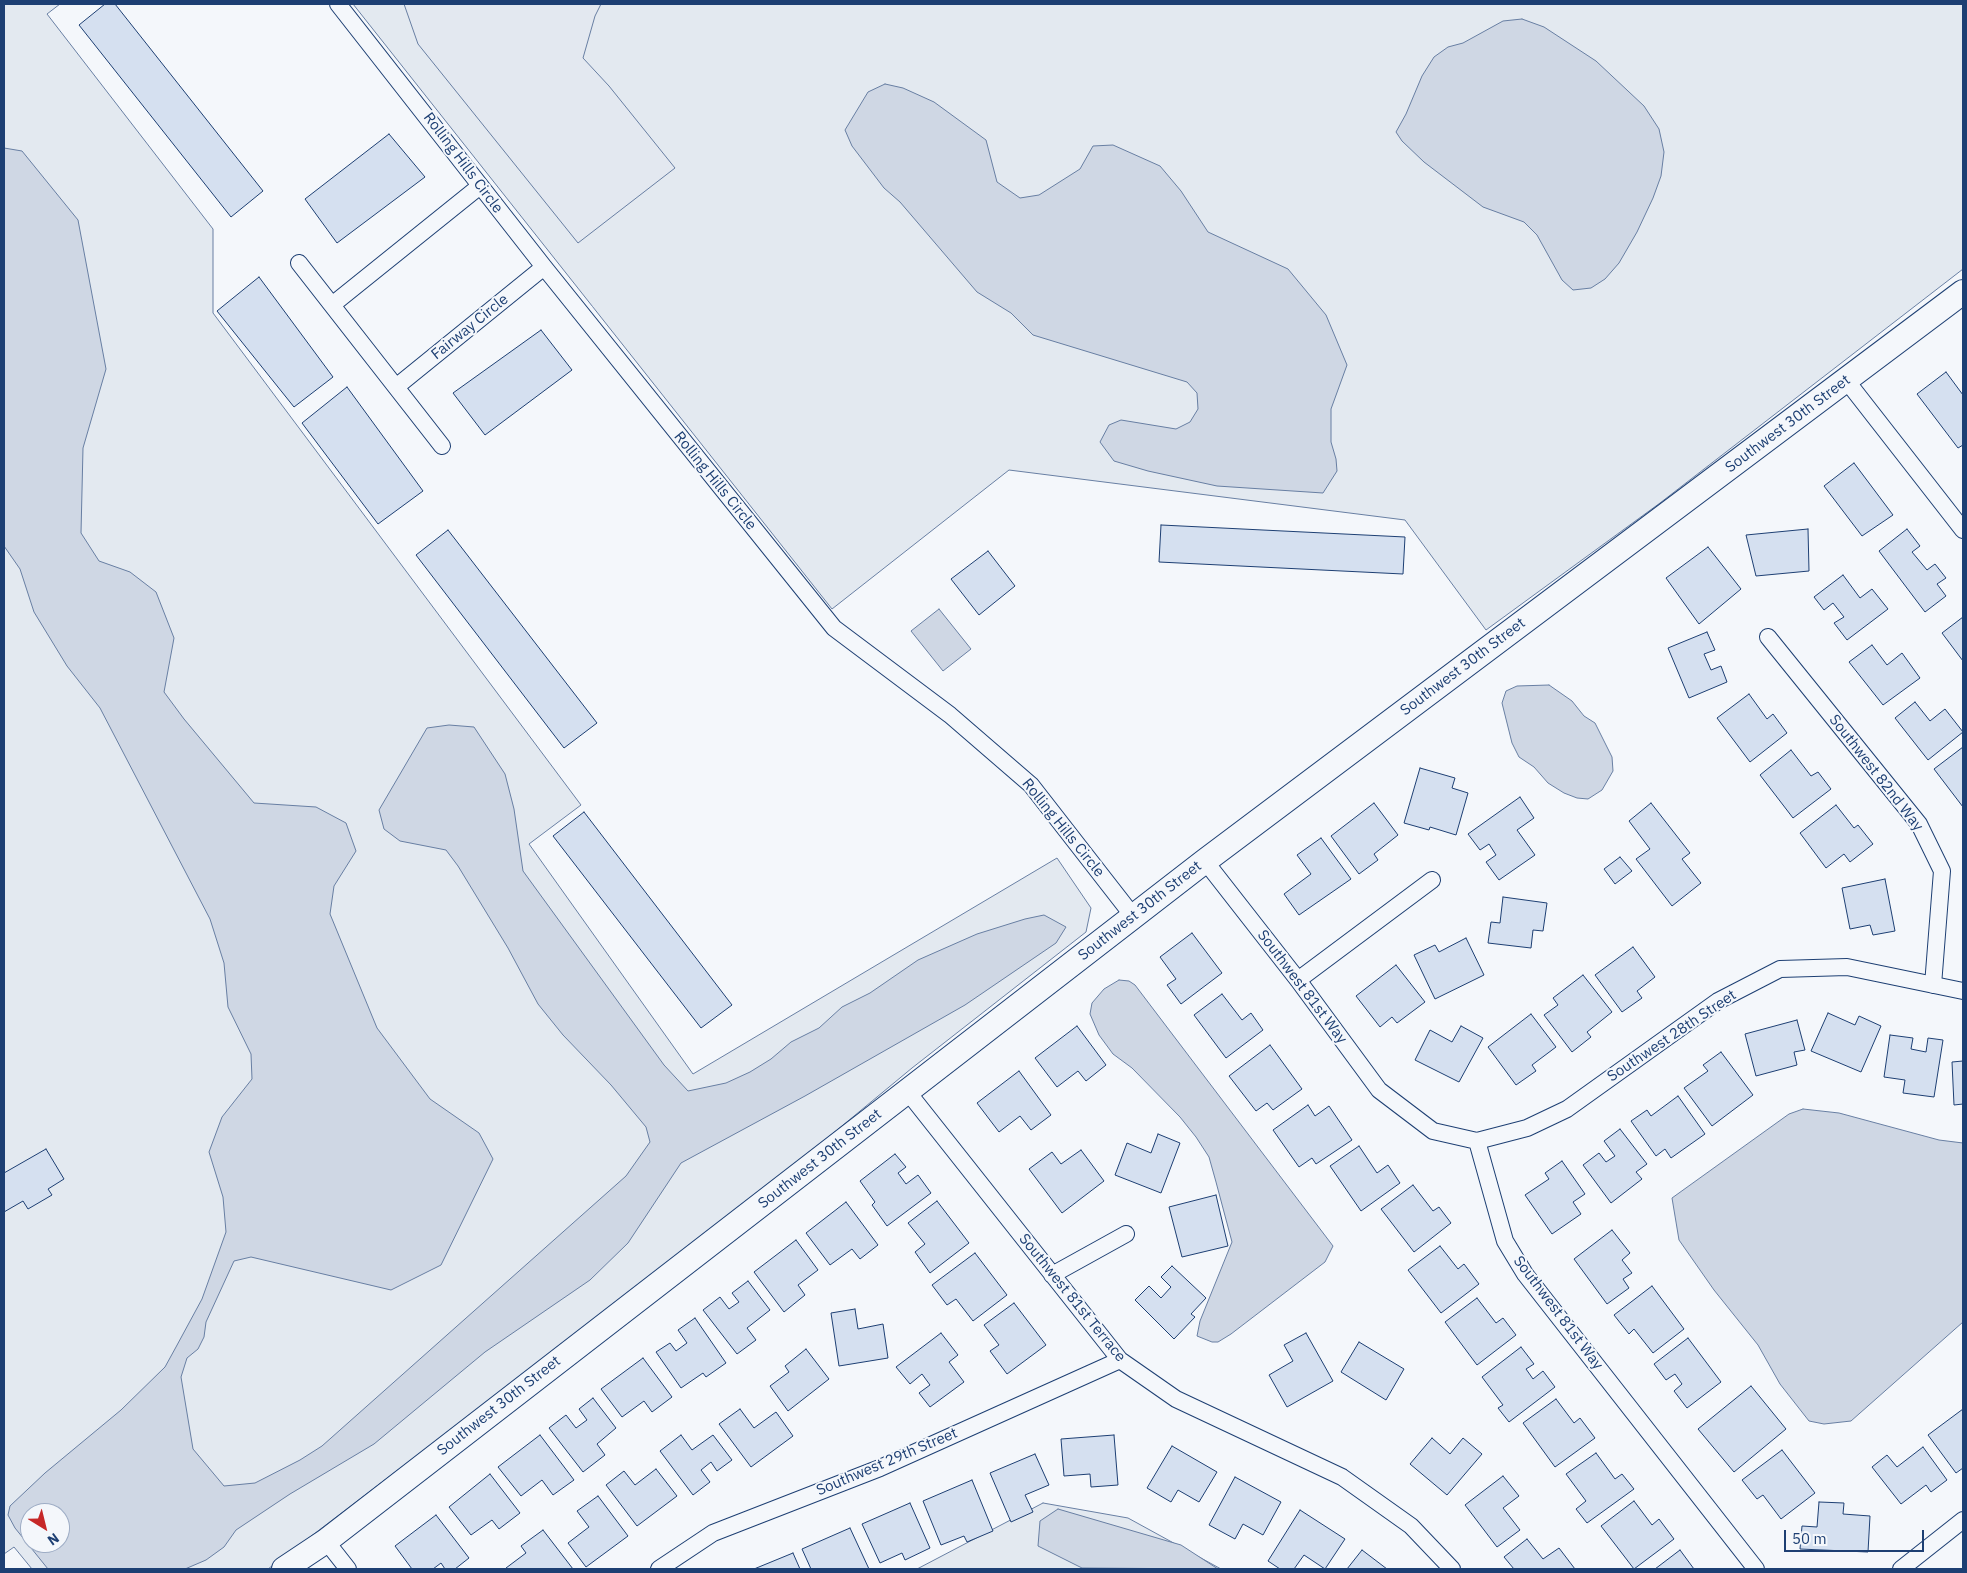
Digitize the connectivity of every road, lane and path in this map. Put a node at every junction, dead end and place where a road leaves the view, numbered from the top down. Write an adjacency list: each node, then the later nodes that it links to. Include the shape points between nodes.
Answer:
1 (338, 4): 2 (street, Rolling Hills Circle)
2 (480, 186): 4 (street, Rolling Hills Circle); 6 (street)
3 (299, 263): 6 (street)
4 (544, 268): 8 (street, Fairway Circle); 14 (street, Rolling Hills Circle, via 834,628 950,715 1031,785)
5 (1963, 292): 7 (street, Southwest 30th Street)
6 (332, 305): 8 (street)
7 (1846, 380): 10 (street); 12 (street, Southwest 30th Street)
8 (396, 386): 9 (street)
9 (442, 446)
10 (1963, 530)
11 (1768, 637): 16 (street, Southwest 82nd Way, via 1919,824 1942,871)
12 (1205, 860): 14 (street, Southwest 30th Street); 15 (street, Southwest 81st Way)
13 (1432, 880): 15 (street)
14 (1133, 916): 18 (street, Southwest 30th Street)
15 (1298, 980): 19 (street, Southwest 81st Way, via 1380,1090 1433,1131)
16 (1934, 985): 17 (street, Southwest 28th Street); 19 (street, Southwest 28th Street, via 1847,967 1780,969 1718,1001 1566,1109 1527,1128)
17 (1963, 991)
18 (907, 1092): 21 (street, Southwest 81st Terrace); 24 (street, Southwest 30th Street)
19 (1477, 1141): 30 (street, Southwest 81st Way, via 1505,1241 1525,1274)
20 (1126, 1234): 21 (street)
21 (1052, 1275): 22 (street, Southwest 81st Terrace)
22 (1120, 1360): 28 (street, Southwest 29th Street, via 880,1468 713,1533); 29 (street, Southwest 81st Terrace, via 1176,1398 1342,1477 1411,1526)
23 (1963, 1520): 31 (street)
24 (326, 1541): 25 (street, Southwest 30th Street); 26 (street, Southwest 30th Street); 27 (street)
25 (284, 1569)
26 (294, 1569)
27 (348, 1569)
28 (659, 1569)
29 (1452, 1569)
30 (1756, 1569)
31 (1901, 1569)

